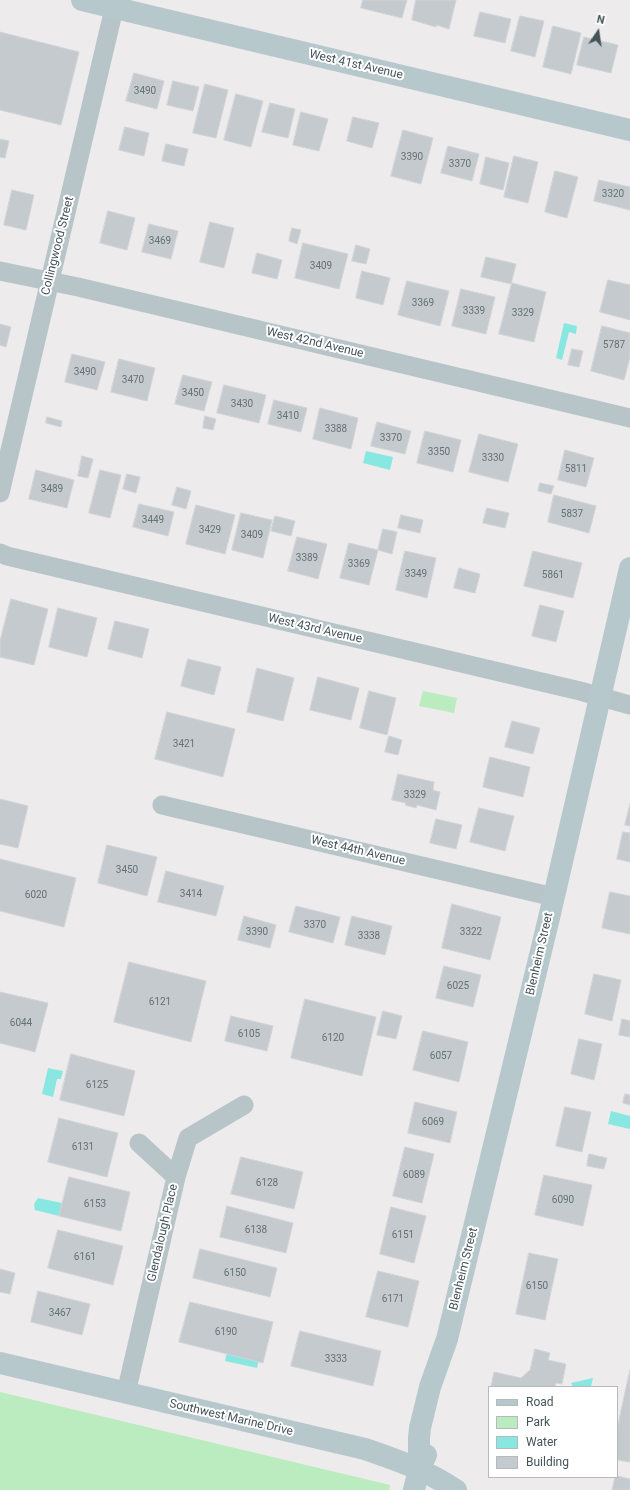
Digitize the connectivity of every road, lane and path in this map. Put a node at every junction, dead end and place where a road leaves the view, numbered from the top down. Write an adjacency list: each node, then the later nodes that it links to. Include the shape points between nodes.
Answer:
1 (82, 0): 2 (main road, West 41st Avenue)
2 (115, 4): 3 (main road, West 41st Avenue); 5 (street, Collingwood Street)
3 (630, 130)
4 (0, 271): 5 (street, West 42nd Avenue)
5 (50, 281): 6 (street, West 42nd Avenue); 7 (street, Collingwood Street)
6 (630, 418)
7 (0, 493)
8 (0, 548): 9 (street)
9 (0, 554): 11 (street, West 43rd Avenue)
10 (630, 568): 11 (main road, Blenheim Street)
11 (600, 696): 12 (street, West 43rd Avenue); 14 (main road, Blenheim Street)
12 (630, 704)
13 (162, 805): 14 (street, West 44th Avenue)
14 (554, 897): 20 (main road, Blenheim Street, via 447,1339 444,1384 438,1418 432,1443)
15 (244, 1105): 17 (street, Glendalough Place, via 188,1138)
16 (139, 1143): 17 (street)
17 (176, 1177): 19 (street, Glendalough Place)
18 (0, 1363): 19 (main road, Southwest Marine Drive)
19 (126, 1393): 20 (main road, Southwest Marine Drive, via 365,1449)
20 (419, 1468): 21 (main road, Blenheim Street); 22 (main road, Southwest Marine Drive)
21 (414, 1490)
22 (456, 1490)

